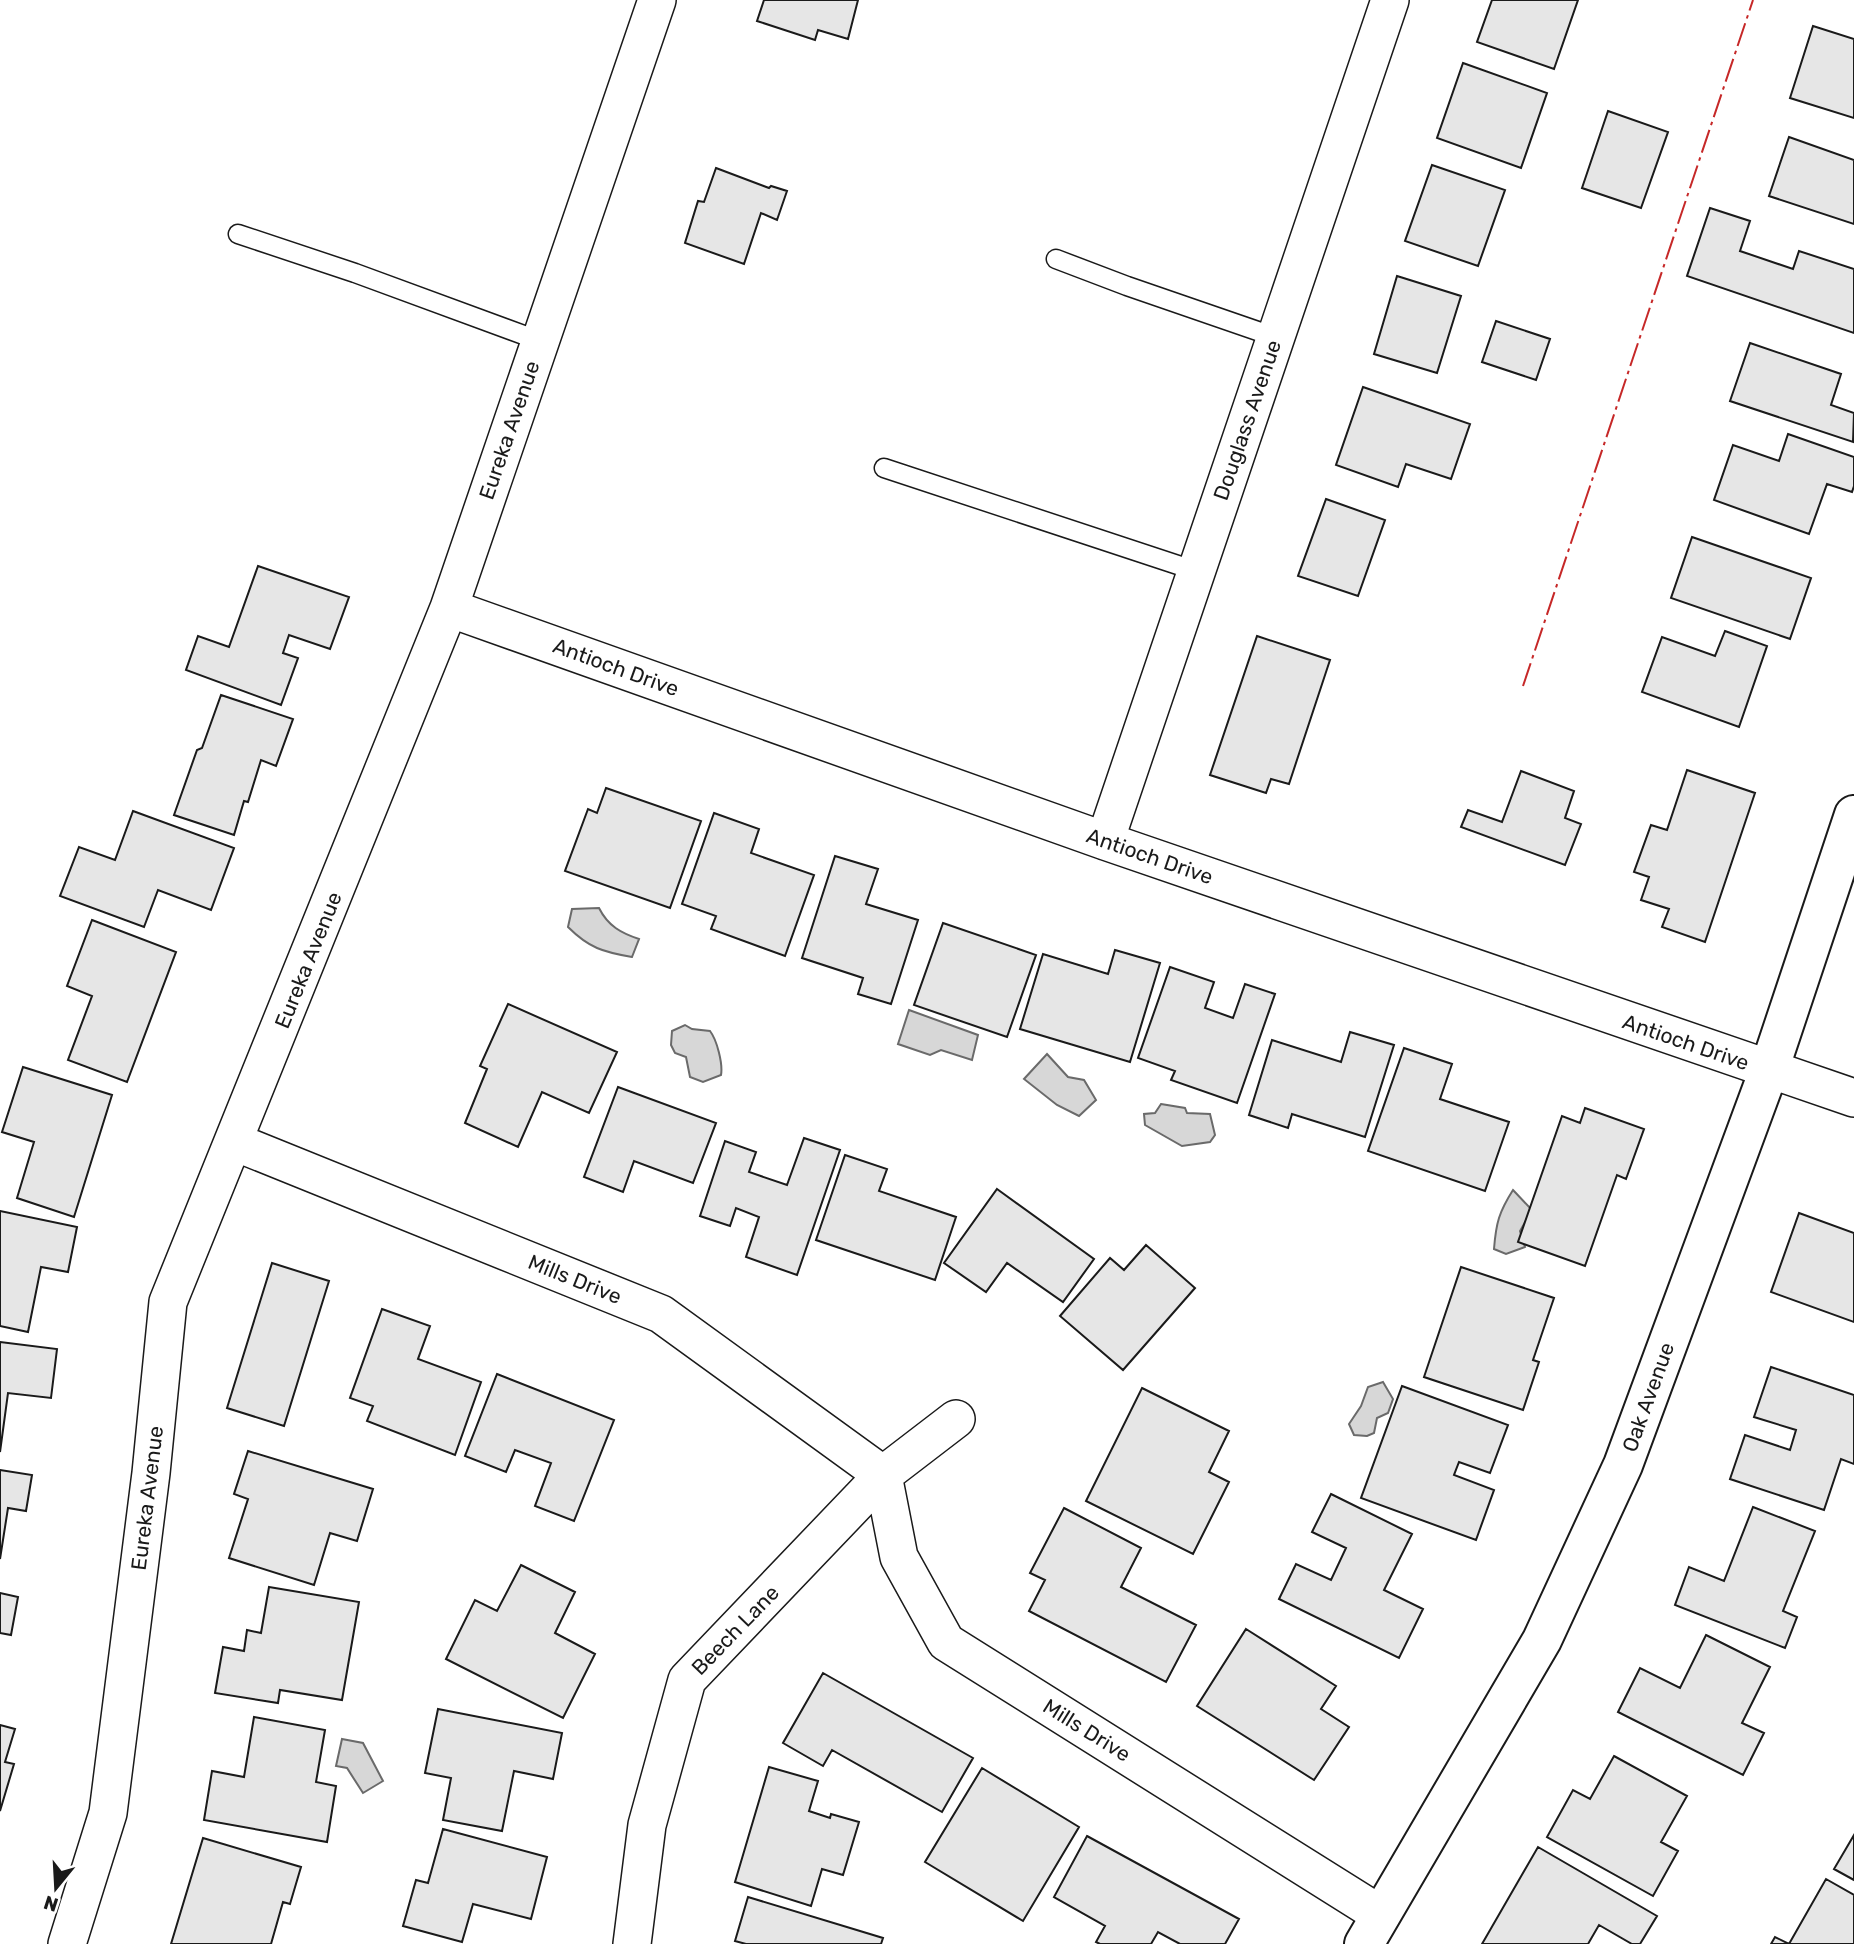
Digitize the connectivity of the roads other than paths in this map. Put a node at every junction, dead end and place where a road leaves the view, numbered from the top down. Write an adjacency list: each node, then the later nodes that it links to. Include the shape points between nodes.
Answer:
1 (657, 0): 6 (street, Eureka Avenue)
2 (1390, 0): 5 (street, Douglass Avenue)
3 (238, 234): 6 (lane)
4 (1056, 259): 5 (lane)
5 (1275, 337): 8 (street, Douglass Avenue)
6 (540, 341): 9 (street, Eureka Avenue)
7 (884, 468): 8 (lane)
8 (1196, 571): 11 (street, Douglass Avenue)
9 (449, 608): 11 (street, Antioch Drive); 14 (street, Eureka Avenue)
10 (1854, 815): 12 (street, Oak Avenue)
11 (1105, 841): 12 (street, Antioch Drive)
12 (1769, 1070): 13 (street, Antioch Drive); 17 (street, Oak Avenue, via 1618,1478 1542,1640)
13 (1854, 1098)
14 (235, 1142): 16 (street, Mills Drive, via 661,1314); 18 (street, Eureka Avenue, via 168,1302 108,1813)
15 (956, 1419): 16 (street)
16 (883, 1475): 17 (street, Mills Drive, via 899,1557 947,1642); 19 (street, Beech Lane, via 687,1681 647,1825)
17 (1372, 1930)
18 (66, 1944)
19 (632, 1944)

